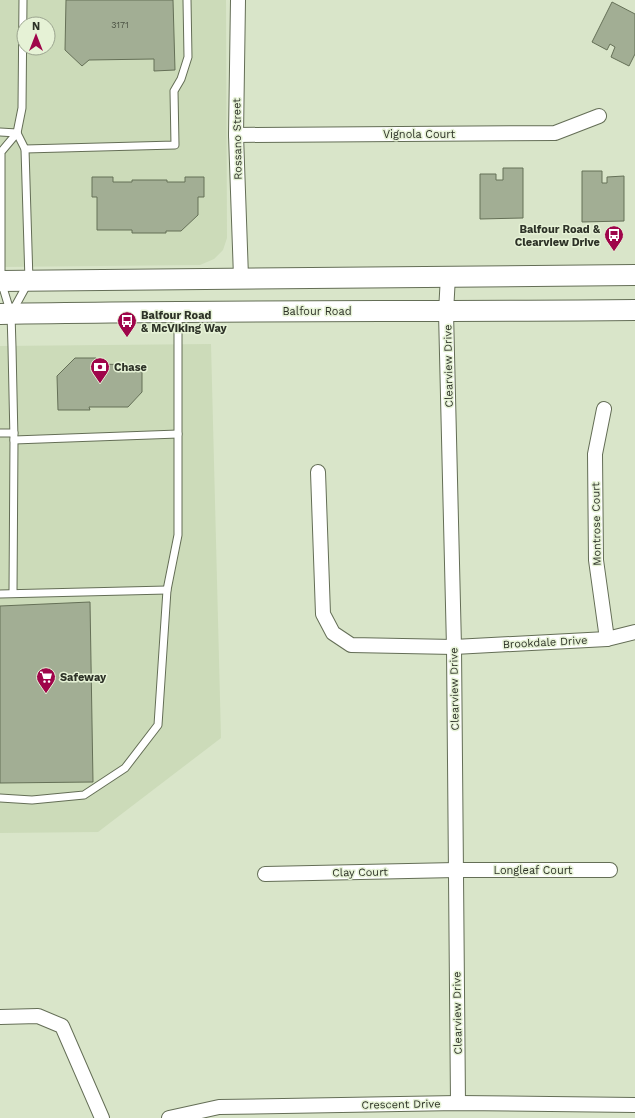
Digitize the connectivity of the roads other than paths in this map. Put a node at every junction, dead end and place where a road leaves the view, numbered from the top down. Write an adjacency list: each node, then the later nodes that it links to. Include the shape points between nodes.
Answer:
1 (23, 0): 6 (lane, via 22,108)
2 (187, 0): 8 (lane, via 188,57 174,91 175,145)
3 (238, 0): 7 (street, Rossano Street)
4 (599, 116): 7 (street, Vignola Court, via 556,133)
5 (0, 132): 6 (lane)
6 (17, 133): 8 (lane); 12 (lane, via 1,152)
7 (236, 135): 11 (street, Rossano Street)
8 (25, 149): 13 (lane)
9 (635, 275): 10 (main road)
10 (448, 276): 11 (main road); 15 (street, Clearview Drive)
11 (241, 277): 13 (main road)
12 (0, 281): 13 (main road); 17 (lane)
13 (29, 281): 17 (lane)
14 (635, 310): 15 (main road, Balfour Road)
15 (446, 312): 16 (main road, Balfour Road); 28 (street, Clearview Drive)
16 (178, 313): 17 (main road, Balfour Road); 20 (lane)
17 (6, 314): 21 (lane)
18 (604, 409): 27 (street, Montrose Court, via 595,454 596,553)
19 (0, 433): 21 (lane)
20 (178, 434): 21 (lane); 23 (lane, via 178,534)
21 (14, 436): 24 (lane)
22 (318, 472): 28 (street, Brookdale Drive, via 323,614 333,633 351,645)
23 (168, 590): 24 (lane); 29 (lane, via 158,725 126,768 84,795 32,800)
24 (13, 593): 25 (lane)
25 (0, 594)
26 (635, 632): 27 (street, Brookdale Drive)
27 (607, 639): 28 (street, Brookdale Drive)
28 (454, 647): 30 (street, Clearview Drive)
29 (0, 798)
30 (456, 870): 31 (street, Longleaf Court); 32 (street, Clay Court); 34 (street, Clearview Drive)
31 (610, 870)
32 (265, 874)
33 (0, 1016): 36 (street, via 38,1016 62,1026)
34 (458, 1103): 35 (street, Crescent Drive); 37 (street, Crescent Drive, via 219,1107)
35 (635, 1105)
36 (102, 1118)
37 (169, 1118)

